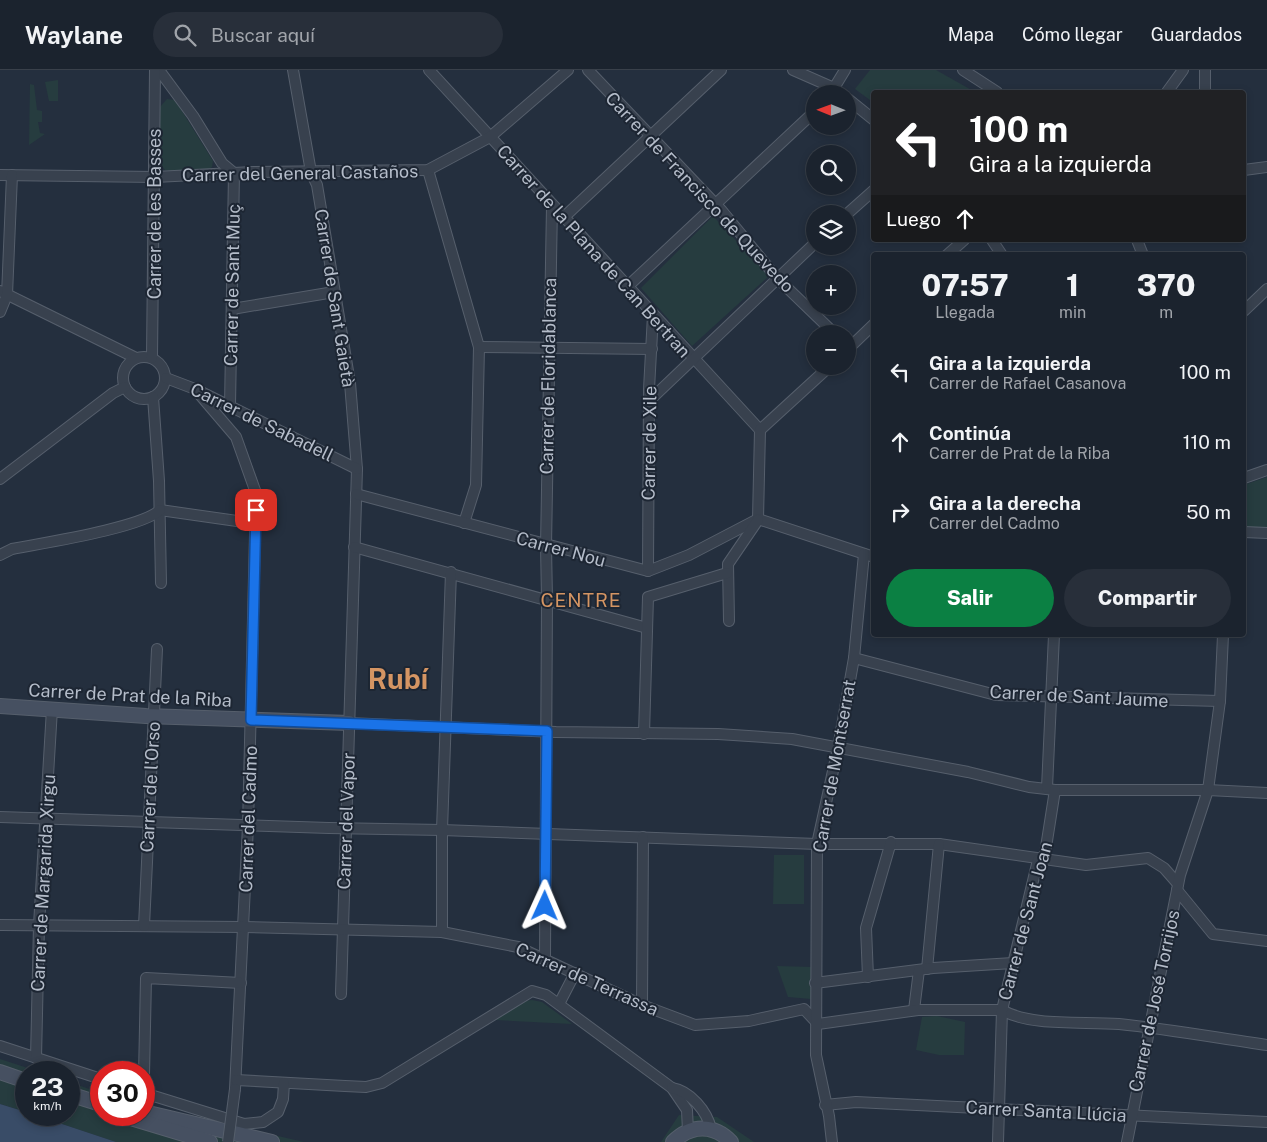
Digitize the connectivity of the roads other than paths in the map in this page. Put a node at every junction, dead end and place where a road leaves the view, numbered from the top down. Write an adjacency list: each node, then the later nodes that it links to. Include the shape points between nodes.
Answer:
1 (157, 70): 26 (street, via 194,116 222,164); 29 (street, Carrer de les Basses)
2 (293, 70): 25 (street, Carrer de Sant Gaietà)
3 (429, 70): 20 (street, Carrer de la Plana de Can Bertran)
4 (568, 70): 20 (street, Carrer del General Castaños)
5 (588, 70): 21 (street, Carrer de Francisco de Quevedo)
6 (721, 70): 21 (street)
7 (793, 70): 12 (street)
8 (844, 70): 13 (street)
9 (963, 70): 14 (street)
10 (1183, 70): 15 (street)
11 (1204, 70): 16 (street)
12 (822, 85)
13 (838, 85)
14 (994, 90)
15 (1168, 90)
16 (1205, 90)
17 (856, 105): 18 (street)
18 (871, 118)
19 (806, 120): 31 (street)
20 (490, 137): 23 (street, Carrer del General Castaños); 32 (street, Carrer de la Plana de Can Bertran)
21 (650, 137): 31 (street, Carrer de Francisco de Quevedo); 34 (street)
22 (1267, 167): 24 (street)
23 (428, 170): 25 (street, Carrer del General Castaños); 51 (street)
24 (1246, 170)
25 (311, 172): 26 (street, Carrer del General Castaños); 41 (street, Carrer de Sant Gaietà, via 317,185)
26 (234, 173): 29 (street, Carrer del General Castaños); 43 (street, Carrer de Sant Muç)
27 (0, 175): 28 (street, Carrer del General Castaños)
28 (12, 175): 29 (street, Carrer del General Castaños); 42 (street)
29 (155, 177): 55 (street, Carrer de les Basses)
30 (871, 193): 33 (street)
31 (715, 204): 38 (street, Carrer de Francisco de Quevedo); 39 (street)
32 (552, 206): 34 (street, Carrer de la Plana de Can Bertran); 52 (street, Carrer de Floridablanca)
33 (856, 206)
34 (564, 218): 39 (street, Carrer de la Plana de Can Bertran)
35 (962, 242): 37 (street)
36 (806, 251): 38 (street)
37 (951, 252)
38 (777, 278): 47 (street, Carrer de Francisco de Quevedo); 56 (street)
39 (628, 286): 46 (street, Carrer de la Plana de Can Bertran)
40 (1267, 289): 44 (street)
41 (334, 292): 43 (street); 66 (street, Carrer de Sant Gaietà, via 350,383)
42 (3, 293): 45 (street); 50 (street)
43 (232, 309): 64 (street, Carrer de Sant Muç)
44 (1246, 309)
45 (0, 312)
46 (653, 315): 53 (street, Carrer de Xile); 56 (street, Carrer de la Plana de Can Bertran)
47 (826, 325)
48 (871, 327): 49 (street)
49 (856, 340)
50 (112, 347): 54 (street); 57 (street)
51 (479, 347): 52 (street); 73 (street, via 476,485)
52 (548, 347): 53 (street); 78 (street, Carrer de Floridablanca)
53 (652, 349): 63 (street, Carrer de Xile)
54 (136, 358): 55 (street); 57 (street)
55 (152, 358): 59 (street, via 162,364)
56 (693, 358): 63 (street); 65 (street, Carrer de la Plana de Can Bertran)
57 (126, 366): 60 (street)
58 (820, 375): 65 (street)
59 (166, 378): 61 (street, Carrer de Sabadell); 62 (street, via 161,391)
60 (125, 387): 62 (street, via 135,397); 69 (street, via 113,392)
61 (195, 389): 64 (street, Carrer de Sabadell); 74 (street, Carrer del Cadmo, via 236,436 256,493)
62 (153, 397): 71 (street)
63 (649, 401): 83 (street, Carrer de Xile)
64 (230, 406): 66 (street, Carrer de Sabadell)
65 (760, 430): 72 (street)
66 (357, 469): 70 (street, Carrer del Vapor)
67 (1267, 470): 68 (street)
68 (1246, 477)
69 (0, 479)
70 (356, 494): 73 (street, Carrer Nou); 79 (street, Carrer del Vapor)
71 (160, 510): 74 (street); 80 (street, via 152,517 120,526); 86 (street)
72 (758, 519): 82 (street); 83 (street, via 689,555); 85 (street, via 728,564)
73 (464, 523): 78 (street, Carrer Nou)
74 (256, 526): 99 (street, Carrer del Cadmo)
75 (1246, 532): 76 (street)
76 (1267, 533)
77 (0, 545): 80 (street)
78 (546, 546): 83 (street, Carrer Nou); 87 (street, Carrer de Floridablanca)
79 (354, 547): 84 (street); 100 (street, Carrer del Vapor)
80 (12, 549): 81 (street)
81 (0, 555)
82 (869, 555): 93 (street, Carrer de Montserrat)
83 (648, 571)
84 (452, 572): 87 (street); 101 (street)
85 (727, 572): 88 (street); 89 (street, via 648,597)
86 (161, 583)
87 (548, 599): 89 (street); 102 (street, Carrer de Floridablanca)
88 (729, 621)
89 (647, 628): 103 (street)
90 (1054, 637): 94 (street, Carrer de Sant Joan)
91 (1223, 637): 95 (street, Carrer de José Torrijos)
92 (157, 649): 98 (street, Carrer de l'Orso)
93 (854, 658): 94 (street, Carrer de Sant Jaume, via 996,695); 104 (street, Carrer de Montserrat)
94 (1052, 697): 95 (street, Carrer de Sant Jaume); 105 (street, Carrer de Sant Joan)
95 (1220, 701): 106 (street, Carrer de José Torrijos)
96 (0, 706): 97 (main road, Carrer de Prat de la Riba)
97 (52, 709): 98 (main road, Carrer de Prat de la Riba); 109 (street, Carrer de Margarida Xirgu)
98 (153, 716): 99 (main road, Carrer de Prat de la Riba); 110 (street, Carrer de l'Orso)
99 (251, 720): 100 (main road, Carrer de Prat de la Riba); 111 (street, Carrer del Cadmo)
100 (349, 723): 101 (street); 112 (street, Carrer del Vapor)
101 (447, 726): 102 (street); 113 (street)
102 (547, 731): 103 (street); 114 (street, Carrer de Floridablanca)
103 (644, 734): 104 (street, via 792,739)
104 (838, 748): 105 (street); 117 (street, Carrer de Montserrat)
105 (1051, 789): 106 (street); 119 (street, Carrer de Sant Joan)
106 (1208, 790): 107 (street); 120 (street, Carrer de José Torrijos)
107 (1267, 793)
108 (0, 817): 109 (street)
109 (44, 818): 110 (street); 122 (street, Carrer de Margarida Xirgu)
110 (148, 822): 111 (street); 123 (street, Carrer de l'Orso)
111 (248, 826): 112 (street); 124 (street, Carrer del Cadmo)
112 (346, 829): 113 (street); 125 (street, Carrer del Vapor)
113 (442, 830): 114 (street); 126 (street)
114 (546, 834): 115 (street); 128 (street, Carrer de Floridablanca)
115 (643, 837): 117 (street); 137 (street)
116 (891, 842): 117 (street); 118 (street); 132 (street, via 866,928)
117 (817, 844): 134 (street, Carrer de Montserrat)
118 (939, 844): 119 (street); 130 (street)
119 (1044, 860): 120 (street, via 1086,865 1148,858 1164,868); 129 (street, Carrer de Sant Joan, via 1038,860)
120 (1178, 887): 127 (street, via 1213,934); 141 (street, Carrer de José Torrijos)
121 (0, 925): 122 (street, Carrer de Terrassa)
122 (40, 925): 123 (street, Carrer de Terrassa); 144 (street, Carrer de Margarida Xirgu)
123 (144, 926): 124 (street, Carrer de Terrassa)
124 (244, 926): 125 (street, Carrer de Terrassa); 133 (street, Carrer del Cadmo)
125 (342, 929): 126 (street, Carrer de Terrassa); 135 (street, Carrer del Vapor)
126 (442, 932): 128 (street, Carrer de Terrassa, via 518,947)
127 (1267, 941)
128 (545, 959): 131 (street, Carrer de Terrassa)
129 (1013, 964): 130 (street); 139 (street, Carrer de Sant Joan)
130 (923, 970): 132 (street); 138 (street)
131 (575, 973): 136 (street); 137 (street, Carrer de Terrassa)
132 (868, 976): 134 (street)
133 (241, 983): 145 (street, via 146,978); 150 (street, Carrer del Cadmo)
134 (815, 983): 140 (street, Carrer de Montserrat)
135 (341, 994)
136 (559, 1004): 149 (street, via 532,991 382,1083 359,1086); 151 (street)
137 (642, 1005): 140 (street, Carrer de Terrassa, via 695,1025 749,1020 804,1009)
138 (914, 1010): 139 (street); 140 (street)
139 (1002, 1010): 141 (street, via 1031,1020); 154 (street, Carrer de Sant Joan)
140 (818, 1024): 153 (street, Carrer de Montserrat, via 816,1055)
141 (1148, 1029): 142 (street); 156 (street, Carrer de José Torrijos)
142 (1267, 1045)
143 (0, 1046): 144 (street)
144 (36, 1058): 147 (street)
145 (144, 1061)
146 (0, 1072): 148 (main road)
147 (90, 1075)
148 (15, 1077)
149 (284, 1083): 150 (street); 152 (street, via 278,1112 263,1122 254,1123 244,1124)
150 (236, 1084): 162 (street, Carrer del Cadmo, bridge)
151 (672, 1088): 159 (street, via 680,1089 698,1104); 160 (street, via 687,1110)
152 (155, 1096)
153 (825, 1105): 154 (street, Carrer Santa Llúcia, via 856,1102); 166 (street, Carrer de Montserrat)
154 (999, 1110): 156 (street, Carrer Santa Llúcia); 167 (street, Carrer de Sant Joan)
155 (155, 1115): 163 (main road)
156 (1131, 1116): 157 (street, Carrer Santa Llúcia); 168 (street, Carrer de José Torrijos)
157 (1267, 1122)
158 (155, 1125): 161 (main road)
159 (711, 1129): 160 (main road); 165 (main road)
160 (688, 1131): 164 (main road)
161 (210, 1142)
162 (228, 1142)
163 (272, 1142)
164 (673, 1142)
165 (731, 1142)
166 (832, 1142)
167 (998, 1142)
168 (1127, 1142)

